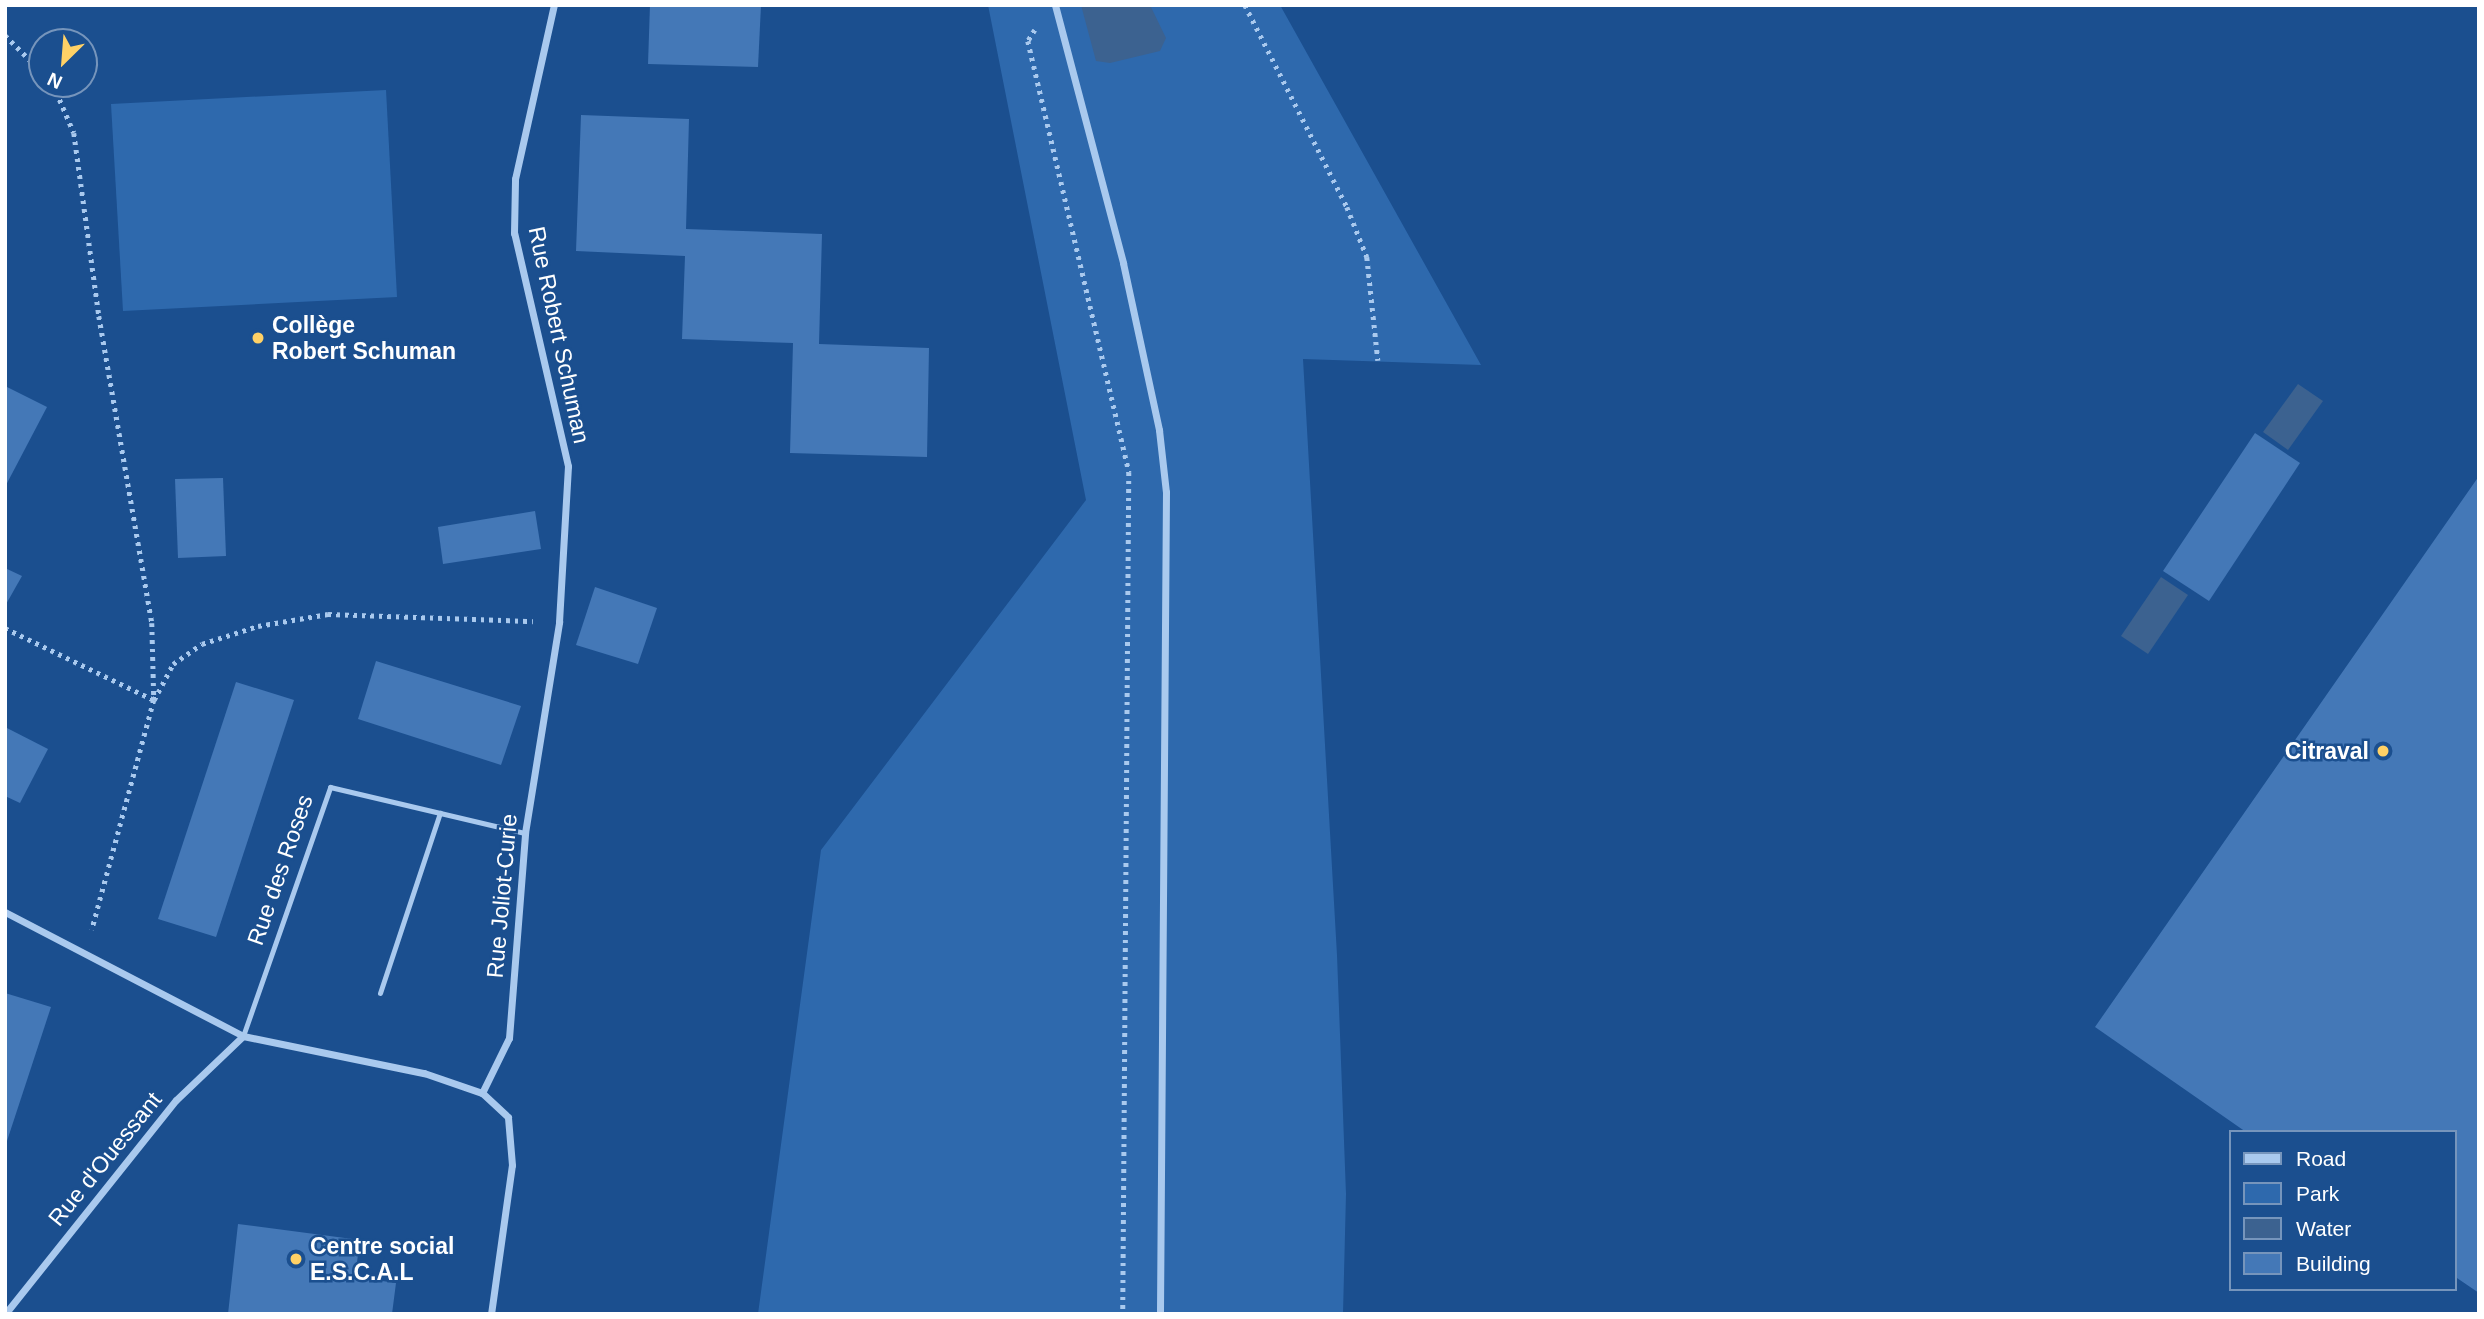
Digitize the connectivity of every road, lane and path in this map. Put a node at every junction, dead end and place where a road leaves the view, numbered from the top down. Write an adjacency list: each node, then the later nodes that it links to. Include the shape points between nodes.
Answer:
1 (554, 5): 9 (street, Rue Robert Schuman, via 515,180 514,233)
2 (1055, 5): 23 (street, via 1123,263 1158,430 1166,492)
3 (1245, 5): 8 (path, via 1347,207 1367,257)
4 (1040, 23): 22 (path, via 1028,41 1121,433 1131,512)
5 (5, 35): 6 (path)
6 (28, 58)
7 (59, 98): 12 (path, via 74,134 99,316 152,624)
8 (1378, 360)
9 (568, 466): 10 (street, Rue Joliot-Curie)
10 (559, 622): 12 (path, via 328,614 258,626 202,644 173,664); 14 (street, Rue Joliot-Curie)
11 (5, 628): 12 (path)
12 (153, 701): 16 (path, via 141,761)
13 (440, 813): 14 (lane, Rue des Roses); 17 (lane); 18 (lane, Rue des Roses, via 330,787)
14 (525, 833): 19 (street, Rue Joliot-Curie, via 509,1038)
15 (5, 912): 16 (street)
16 (85, 954): 18 (street)
17 (380, 993)
18 (243, 1036): 19 (street, via 424,1073); 20 (street, Rue d'Ouessant, via 176,1100)
19 (482, 1093): 21 (street, via 508,1117 512,1165)
20 (5, 1314)
21 (491, 1314)
22 (1123, 1314)
23 (1160, 1314)

